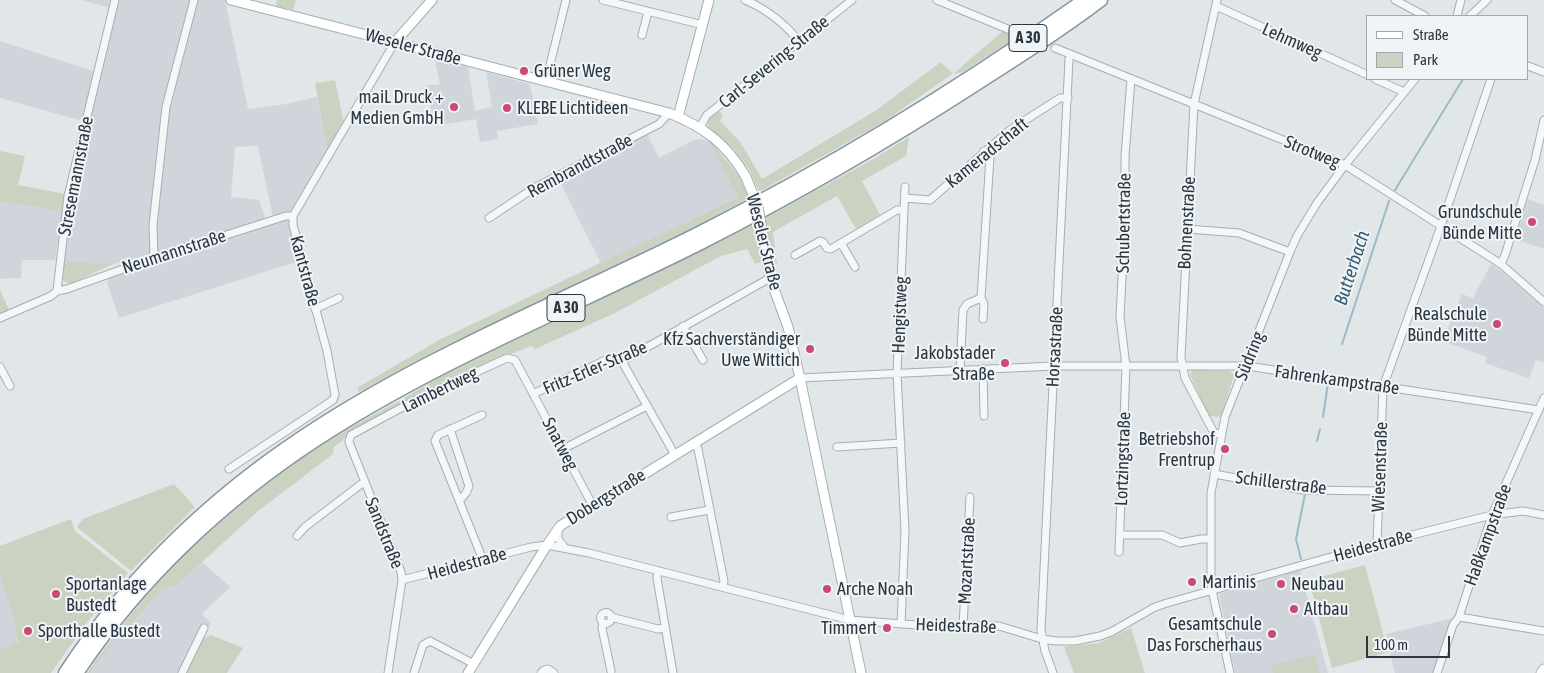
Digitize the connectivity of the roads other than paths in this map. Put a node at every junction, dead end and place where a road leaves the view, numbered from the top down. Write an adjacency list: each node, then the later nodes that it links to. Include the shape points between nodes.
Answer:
1 (115, 0): 58 (street, Stresemannstraße, via 68,196)
2 (194, 0): 54 (street, via 166,107 153,225)
3 (231, 0): 25 (street, Weseler Straße)
4 (432, 0): 25 (street)
5 (566, 0): 35 (street)
6 (603, 0): 17 (street)
7 (710, 0): 21 (street)
8 (745, 0): 24 (street, via 779,20)
9 (852, 0): 24 (street, Carl-Severing-Straße)
10 (937, 0): 22 (street)
11 (1084, 0): 131 (highway, A 30, via 926,105 776,192 430,363 313,430 260,467 180,534 107,615)
12 (1101, 0): 132 (highway, A 30, via 931,113 821,178 702,242 425,377 317,440 266,475 189,540 114,622)
13 (1395, 0): 18 (street)
14 (1461, 0): 19 (street)
15 (1487, 0): 20 (street)
16 (1216, 3): 30 (street, Lehmweg); 38 (street, Bohnenstraße)
17 (648, 12): 21 (street); 23 (street)
18 (1423, 15)
19 (1457, 15)
20 (1471, 15)
21 (703, 25): 39 (street)
22 (1010, 30)
23 (642, 36)
24 (799, 41): 41 (street, Carl-Severing-Straße, via 707,115)
25 (395, 42): 35 (street, Weseler Straße); 47 (street, Kantstraße)
26 (1055, 48): 27 (street, Strotweg)
27 (1071, 55): 31 (street, Strotweg); 37 (street, Horsastraße)
28 (1529, 66): 29 (street)
29 (1544, 72)
30 (1366, 74)
31 (1131, 79): 38 (street, Strotweg); 69 (street, Schubertstraße, via 1120,317)
32 (1377, 80): 36 (street)
33 (1414, 80): 36 (street, Südring)
34 (1491, 80): 49 (street, Wiesenstraße)
35 (546, 82): 39 (street, Weseler Straße)
36 (1404, 92): 43 (street, Südring)
37 (1068, 98): 42 (street, Kameradschaft, via 1060,98); 68 (street, Horsastraße)
38 (1194, 104): 43 (street, Strotweg); 50 (street, Bohnenstraße)
39 (674, 115): 41 (street, Weseler Straße); 48 (street, Rembrandtstraße, via 534,188)
40 (1544, 120): 55 (street, via 1535,160)
41 (700, 127): 57 (street, Weseler Straße, bridge, via 724,147 746,177 758,207)
42 (984, 151): 45 (street, Kameradschaft, via 930,200); 60 (street, via 990,157)
43 (1345, 165): 49 (street, Strotweg); 52 (street, Südring, via 1317,203)
44 (905, 187): 45 (street, Hengistweg)
45 (905, 198): 46 (street, Hengistweg)
46 (904, 210): 51 (street, via 897,210); 75 (street, Hengistweg)
47 (293, 216): 54 (street, Neumannstraße); 62 (street, Kantstraße)
48 (489, 218)
49 (1441, 226): 55 (street, Strotweg); 79 (street, Wiesenstraße)
50 (1187, 229): 52 (street, via 1239,233); 70 (street, Bohnenstraße)
51 (841, 243): 53 (street, via 827,248 820,241); 56 (street)
52 (1290, 252): 71 (street, Südring)
53 (795, 255)
54 (154, 258): 58 (street, Neumannstraße)
55 (1501, 264): 61 (street, Strotweg)
56 (855, 267)
57 (770, 278): 65 (street, Fritz-Erler-Straße); 76 (street, Weseler Straße, via 788,327)
58 (57, 291): 63 (street)
59 (339, 298): 62 (street)
60 (981, 298): 64 (street); 74 (street, via 967,304 963,310)
61 (1544, 302)
62 (315, 309): 94 (street, Kantstraße, via 335,395)
63 (0, 318)
64 (983, 318)
65 (683, 326): 66 (street, Fritz-Erler-Straße); 67 (street)
66 (623, 358): 80 (street, Fritz-Erler-Straße, via 612,357); 82 (street, via 624,366)
67 (703, 360)
68 (1054, 366): 69 (street, Fahrenkampstraße); 73 (street, Fahrenkampstraße); 127 (street, Horsastraße)
69 (1126, 366): 70 (street, Fahrenkampstraße); 107 (street, Lortzingstraße)
70 (1182, 366): 71 (street, Fahrenkampstraße); 87 (street, Bohnenstraße, via 1214,433)
71 (1246, 366): 79 (street, Fahrenkampstraße); 87 (street, Südring)
72 (0, 367): 78 (street)
73 (983, 369): 74 (street, Fahrenkampstraße); 85 (street)
74 (960, 370): 75 (street, Fahrenkampstraße)
75 (897, 373): 76 (street, Fahrenkampstraße); 90 (street, Hengistweg)
76 (800, 378): 89 (street, Dobergstraße); 121 (street, Weseler Straße)
77 (526, 382): 80 (street, Snatweg); 88 (street, Lambertweg, via 515,360 507,358 414,401 352,435)
78 (10, 386)
79 (1383, 386): 83 (street, Fahrenkampstraße); 97 (street, Wiesenstraße)
80 (533, 394): 92 (street, Snatweg)
81 (1544, 398): 83 (street, Haßkampstraße)
82 (647, 406): 92 (street); 93 (street)
83 (1539, 410): 103 (street, Haßkampstraße)
84 (482, 415): 86 (street)
85 (984, 416)
86 (450, 429): 99 (street, via 468,486); 99 (street, via 435,441)
87 (1221, 434): 95 (street, Südring)
88 (349, 442): 96 (street, Sandstraße)
89 (694, 443): 93 (street, Dobergstraße); 101 (street, via 698,449)
90 (901, 443): 91 (street); 122 (street, Hengistweg, via 905,531)
91 (837, 447)
92 (563, 449): 100 (street, Snatweg)
93 (675, 455): 100 (street, Dobergstraße)
94 (229, 469)
95 (1214, 474): 97 (street, Schillerstraße, via 1303,490); 108 (street, Südring)
96 (364, 482): 106 (street, Sandstraße); 117 (street, Sandstraße)
97 (1379, 491): 109 (street, Wiesenstraße)
98 (970, 497): 123 (street, Mozartstraße)
99 (460, 500): 114 (street)
100 (593, 506): 105 (street, Dobergstraße)
101 (709, 510): 104 (street); 118 (street)
102 (1544, 514): 103 (street, Heidestraße, via 1523,511)
103 (1492, 515): 109 (street, Heidestraße); 120 (street, Haßkampstraße)
104 (671, 518)
105 (558, 528): 110 (street, Dobergstraße); 112 (street, via 558,539)
106 (297, 536)
107 (1120, 536): 108 (street, via 1162,535 1180,543); 113 (street, Lortzingstraße)
108 (1211, 539): 119 (street, Südring)
109 (1377, 544): 119 (street, Heidestraße)
110 (547, 545): 111 (street, Heidestraße); 112 (street, Heidestraße); 115 (street, Dobergstraße)
111 (531, 547): 114 (street, Heidestraße); 115 (street, Heidestraße)
112 (565, 548): 116 (street, Heidestraße)
113 (1119, 552)
114 (483, 560): 117 (street, Heidestraße)
115 (537, 561): 128 (street, Dobergstraße)
116 (658, 571): 118 (street, Heidestraße); 125 (street)
117 (402, 580): 134 (street, Sandstraße)
118 (723, 587): 121 (street, Heidestraße)
119 (1212, 590): 127 (street, Heidestraße, via 1155,607 1100,636 1064,642); 142 (street, Südring)
120 (1459, 617): 126 (street); 143 (street, Haßkampstraße, via 1453,624)
121 (850, 620): 122 (street, Heidestraße); 140 (street, Weseler Straße)
122 (900, 624): 123 (street, Heidestraße)
123 (964, 626): 127 (street, Heidestraße, via 999,626)
124 (204, 628): 133 (street)
125 (665, 628): 130 (street, via 658,629 611,617 608,612 602,613 600,618); 139 (street)
126 (1544, 630)
127 (1042, 639): 141 (street)
128 (474, 664): 135 (street, via 430,641 423,645); 136 (street, Dobergstraße)
129 (1544, 669): 144 (street)
130 (611, 671)
131 (65, 673)
132 (77, 673)
133 (182, 673)
134 (388, 673)
135 (414, 673)
136 (468, 673)
137 (542, 673): 138 (street, via 548,669)
138 (554, 673)
139 (673, 673)
140 (861, 673)
141 (1053, 673)
142 (1230, 673)
143 (1437, 673)
144 (1541, 673)

